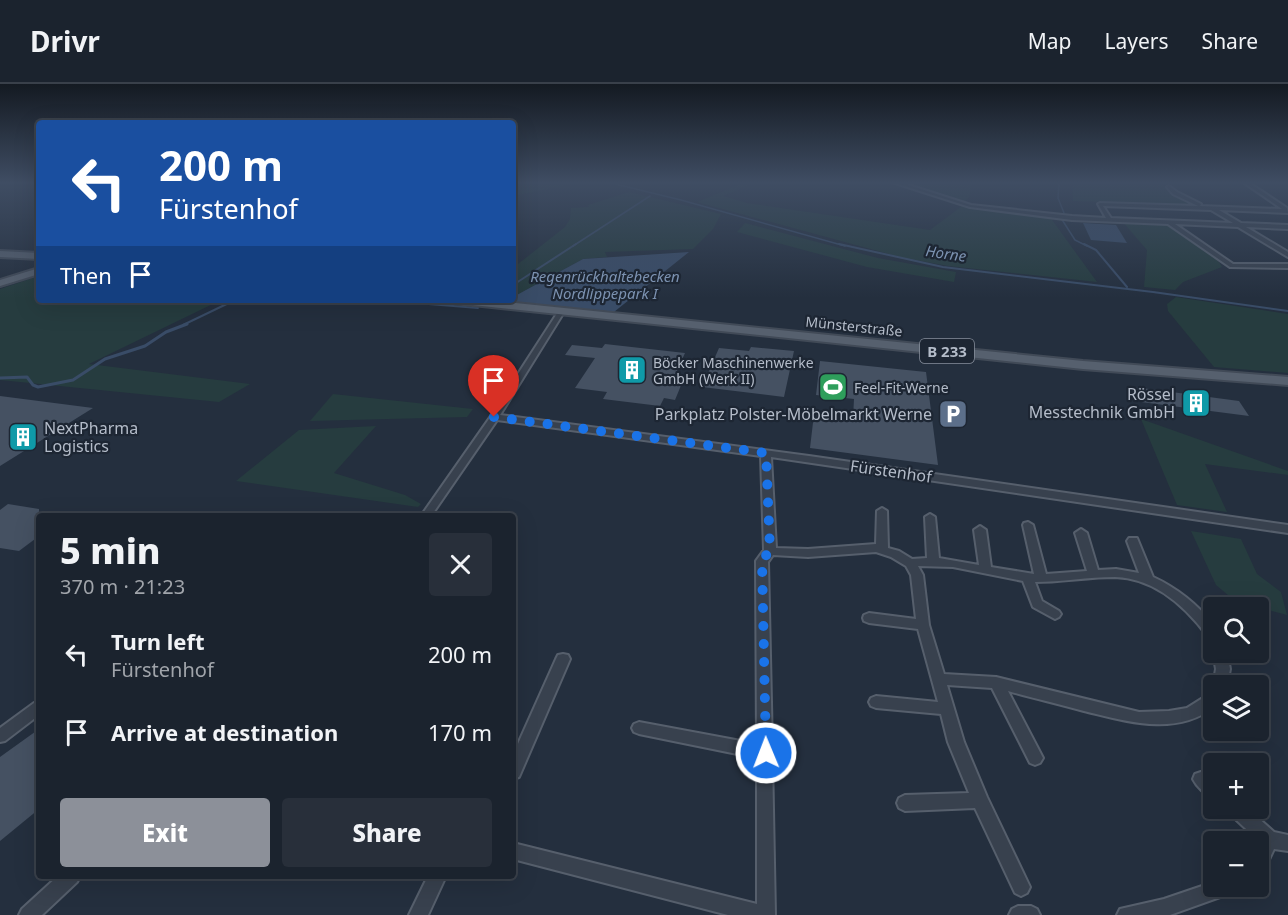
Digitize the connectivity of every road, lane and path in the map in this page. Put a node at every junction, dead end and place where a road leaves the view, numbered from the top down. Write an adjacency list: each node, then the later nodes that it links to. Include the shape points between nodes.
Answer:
1 (1125, 221): 3 (street)
2 (1231, 221): 4 (street)
3 (1169, 223): 4 (street); 9 (street, via 1232,266)
4 (1239, 226): 5 (street); 7 (street)
5 (1288, 227)
6 (0, 254): 8 (main road)
7 (1288, 255)
8 (36, 258)
9 (1288, 266)
10 (36, 270): 11 (main road)
11 (4, 282)
12 (481, 303): 13 (main road, Münsterstraße / B 233)
13 (561, 312): 14 (main road, Münsterstraße / B 233, via 1083,365); 15 (street)
14 (1288, 381)
15 (494, 417): 16 (street, Fürstenhof); 18 (street)
16 (766, 453): 21 (street, Fürstenhof); 26 (street)
17 (882, 511): 25 (street)
18 (428, 513)
19 (930, 517): 27 (street)
20 (1028, 525): 31 (street)
21 (1288, 529)
22 (980, 530): 29 (street)
23 (1081, 533): 30 (street)
24 (1133, 541): 32 (street)
25 (882, 549): 26 (street, via 808,553); 28 (street)
26 (770, 550): 46 (street, via 762,561)
27 (933, 560): 28 (street); 29 (street)
28 (910, 563): 36 (street, via 916,575)
29 (986, 571): 31 (street)
30 (1094, 575): 31 (street); 32 (street, via 1117,573)
31 (1034, 578): 33 (street, via 1037,604)
32 (1148, 580): 35 (street, via 1186,603)
33 (1056, 614)
34 (869, 618): 36 (street)
35 (1203, 622)
36 (923, 625): 38 (street)
37 (563, 659): 48 (street)
38 (938, 679): 39 (street); 43 (street)
39 (996, 683): 41 (street, via 1139,718 1186,714); 47 (street)
40 (876, 702): 43 (street)
41 (1203, 706)
42 (36, 709): 45 (street)
43 (947, 709): 49 (street)
44 (639, 728): 46 (street)
45 (0, 736)
46 (766, 753): 61 (street)
47 (1035, 758)
48 (516, 765)
49 (980, 800): 50 (street); 57 (street)
50 (905, 803)
51 (1247, 819): 52 (street)
52 (1270, 840): 53 (street)
53 (1288, 843)
54 (516, 852): 61 (street)
55 (68, 879): 59 (street)
56 (436, 879): 60 (street)
57 (1021, 887)
58 (1203, 895): 64 (street)
59 (28, 915)
60 (418, 915)
61 (764, 915)
62 (1018, 915): 63 (street)
63 (1031, 915)
64 (1126, 915)

